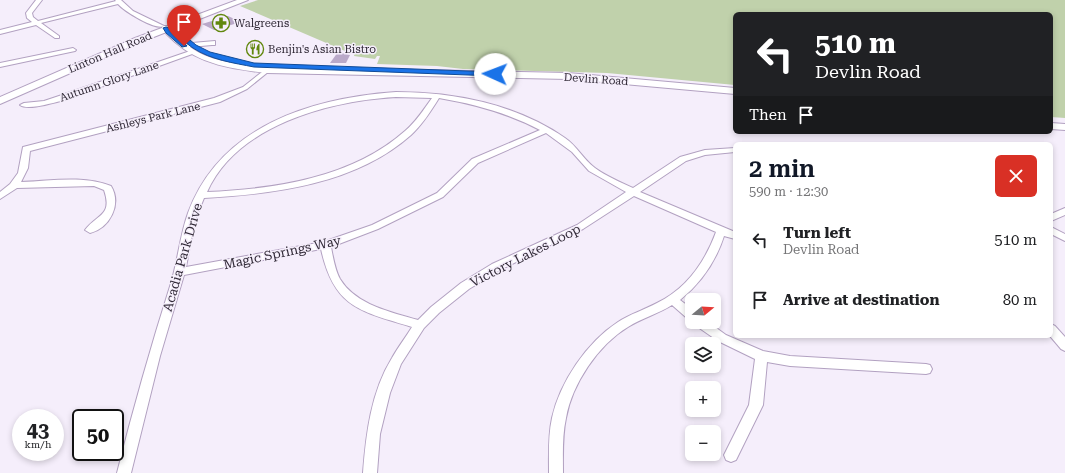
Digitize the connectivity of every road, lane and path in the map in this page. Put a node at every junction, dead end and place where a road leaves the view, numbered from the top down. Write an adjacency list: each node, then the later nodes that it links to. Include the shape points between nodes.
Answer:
1 (39, 0): 5 (street, via 29,16)
2 (235, 0): 6 (main road, Linton Hall Road)
3 (244, 0): 6 (main road, Linton Hall Road)
4 (118, 1): 5 (street); 6 (street, via 132,12)
5 (36, 23): 7 (street); 8 (street)
6 (164, 27): 9 (main road, Devlin Road); 15 (main road, Linton Hall Road); 17 (main road, Linton Hall Road)
7 (0, 32)
8 (57, 37)
9 (192, 49): 11 (main road, Devlin Road); 11 (main road, via 212,43 203,48); 13 (main road, Devlin Road, via 224,63); 18 (street, Autumn Glory Lane, via 67,96 44,103)
10 (73, 50): 12 (street)
11 (203, 51): 13 (main road, Devlin Road)
12 (0, 65)
13 (269, 68): 14 (main road, Devlin Road, via 568,76); 23 (street, Ashleys Park Lane, via 245,88 217,100 26,149 22,174)
14 (733, 91)
15 (0, 95)
16 (436, 96): 21 (street, Acadia Park Drive, via 495,108); 25 (street, via 408,132 388,148 364,161 300,183 266,190); 25 (street, Acadia Park Drive, via 365,97 334,102 280,121 231,152 213,172)
17 (0, 101)
18 (24, 105)
19 (1053, 126): 20 (main road)
20 (1065, 127)
21 (546, 130): 24 (street, Acadia Park Drive, via 567,143 589,167); 34 (street, Magic Springs Way, via 475,161 440,195 375,227)
22 (733, 150): 24 (street, Victory Lakes Loop, via 711,152 683,159)
23 (15, 185): 26 (street); 29 (street, via 96,182 108,188 113,199 111,210 103,221)
24 (632, 192): 30 (street, Acadia Park Drive); 38 (street, Victory Lakes Loop, via 580,227 496,267 465,286)
25 (201, 195): 35 (street, Acadia Park Drive, via 192,213)
26 (0, 196)
27 (1065, 211): 28 (street)
28 (1053, 217)
29 (90, 230)
30 (721, 231): 32 (street, Acadia Park Drive); 36 (street, via 712,254 694,279)
31 (1053, 231): 33 (street)
32 (733, 235)
33 (1065, 238)
34 (325, 245): 35 (street, Magic Springs Way); 38 (street, via 336,281 346,294 362,305)
35 (180, 272): 45 (street, Acadia Park Drive)
36 (673, 300): 37 (street); 47 (street, via 622,325 602,342 569,388 559,417)
37 (685, 310)
38 (420, 325): 46 (street, Victory Lakes Loop, via 396,362 383,393 373,434)
39 (710, 329): 42 (street, via 722,338)
40 (1053, 331): 41 (street)
41 (1065, 346)
42 (761, 356): 43 (street, via 790,361); 44 (street, via 756,405)
43 (926, 369)
44 (732, 456)
45 (124, 473)
46 (370, 473)
47 (556, 473)

